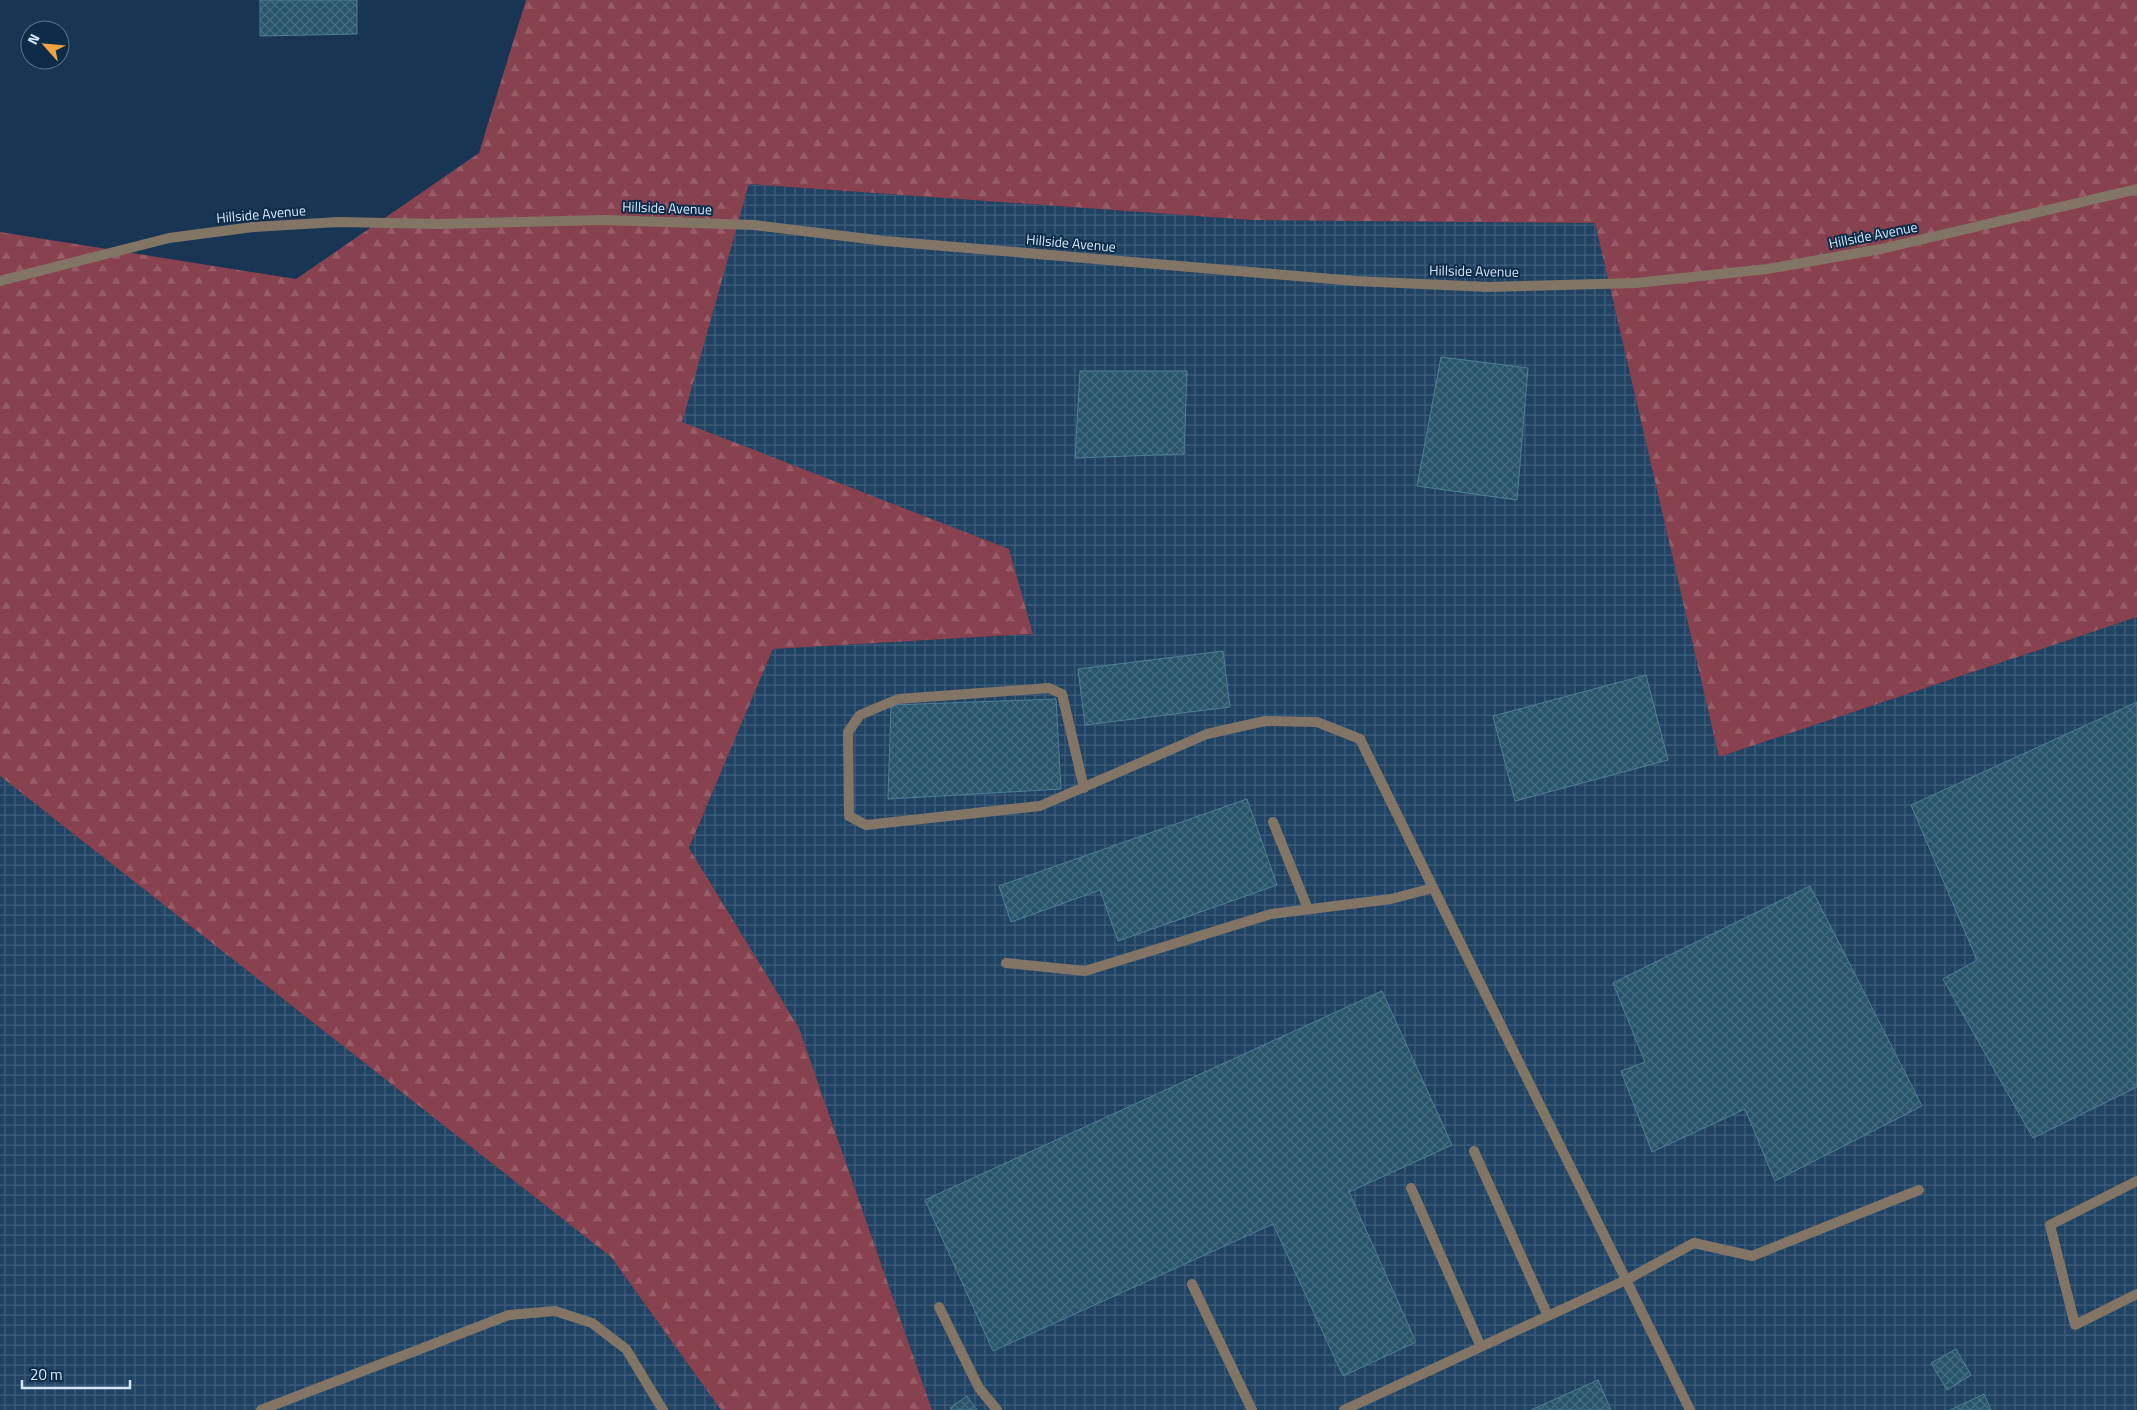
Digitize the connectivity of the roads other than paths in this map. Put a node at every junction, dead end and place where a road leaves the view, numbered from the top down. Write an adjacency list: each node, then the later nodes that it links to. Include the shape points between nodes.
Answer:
1 (2137, 189): 2 (street, Hillside Avenue, via 1881,250 1767,269 1636,283 1488,287 1356,281 885,241 754,225 605,220 439,224 338,222 253,227 169,238)
2 (0, 282)
3 (1084, 788): 3 (street, via 1040,806 866,825 849,816 848,732 860,715 898,699 1049,688 1062,694); 5 (street, via 1207,734 1265,721 1317,722 1360,740)
4 (1273, 822): 6 (street)
5 (1433, 888): 6 (street, via 1390,899); 12 (street)
6 (1308, 909): 7 (street, via 1271,914 1085,971)
7 (1006, 963)
8 (1474, 1151): 16 (street)
9 (2137, 1181): 14 (street, via 2050,1224 2075,1325)
10 (1411, 1188): 17 (street)
11 (1919, 1190): 12 (street, via 1752,1256 1694,1244)
12 (1626, 1280): 16 (street); 23 (street)
13 (1192, 1284): 21 (street)
14 (2137, 1294)
15 (939, 1307): 20 (street, via 979,1388)
16 (1548, 1316): 17 (street)
17 (1481, 1347): 22 (street)
18 (261, 1410): 19 (street, via 509,1315 555,1311 592,1323 626,1349)
19 (663, 1410)
20 (997, 1410)
21 (1252, 1410)
22 (1344, 1410)
23 (1690, 1410)

